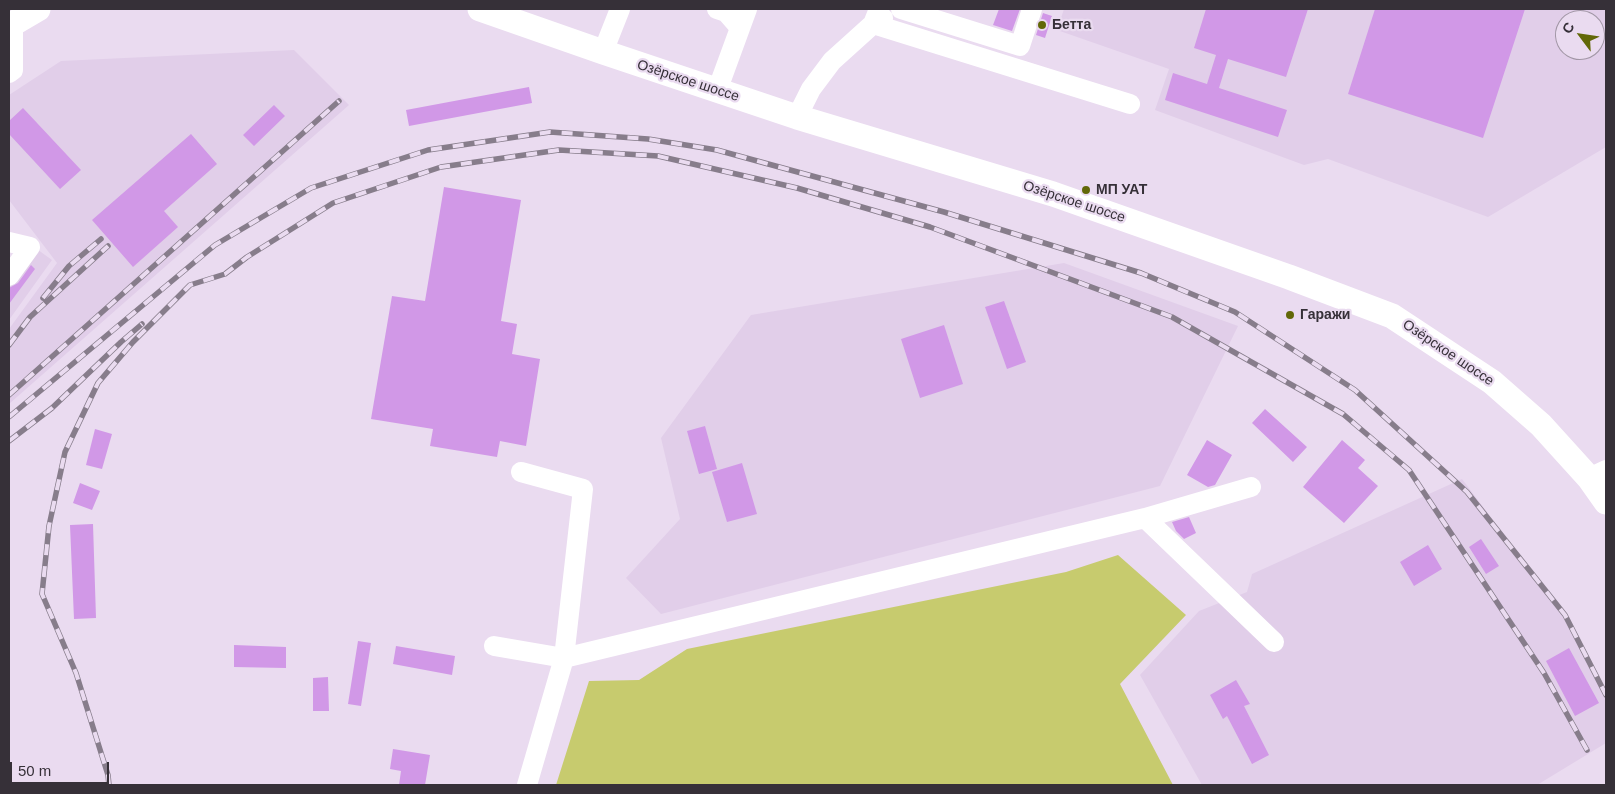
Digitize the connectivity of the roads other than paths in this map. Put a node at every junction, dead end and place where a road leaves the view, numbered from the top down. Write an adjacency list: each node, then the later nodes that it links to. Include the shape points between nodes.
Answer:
1 (38, 9): 9 (main road)
2 (480, 9): 11 (main road, Озёрское шоссе)
3 (620, 9): 11 (street)
4 (717, 9): 10 (street, via 726,12)
5 (747, 9): 10 (street)
6 (900, 9): 7 (street, via 1020,46); 8 (street)
7 (1032, 9)
8 (876, 16): 14 (street); 15 (street, via 810,89)
9 (11, 25): 12 (street, via 13,70)
10 (740, 28): 13 (street)
11 (603, 52): 13 (main road, Озёрское шоссе)
12 (9, 73)
13 (717, 91): 15 (main road, Озёрское шоссе)
14 (1130, 104)
15 (798, 117): 19 (main road, Озёрское шоссе, via 1053,194 1392,316 1492,382)
16 (9, 242): 17 (street, via 30,247)
17 (9, 276)
18 (521, 472): 25 (street, via 583,489)
19 (1598, 474): 21 (main road, Озёрское шоссе)
20 (1251, 487): 22 (street)
21 (1606, 502)
22 (1145, 518): 23 (street); 25 (street)
23 (1274, 642)
24 (494, 646): 25 (street)
25 (564, 658): 26 (street)
26 (527, 785)

